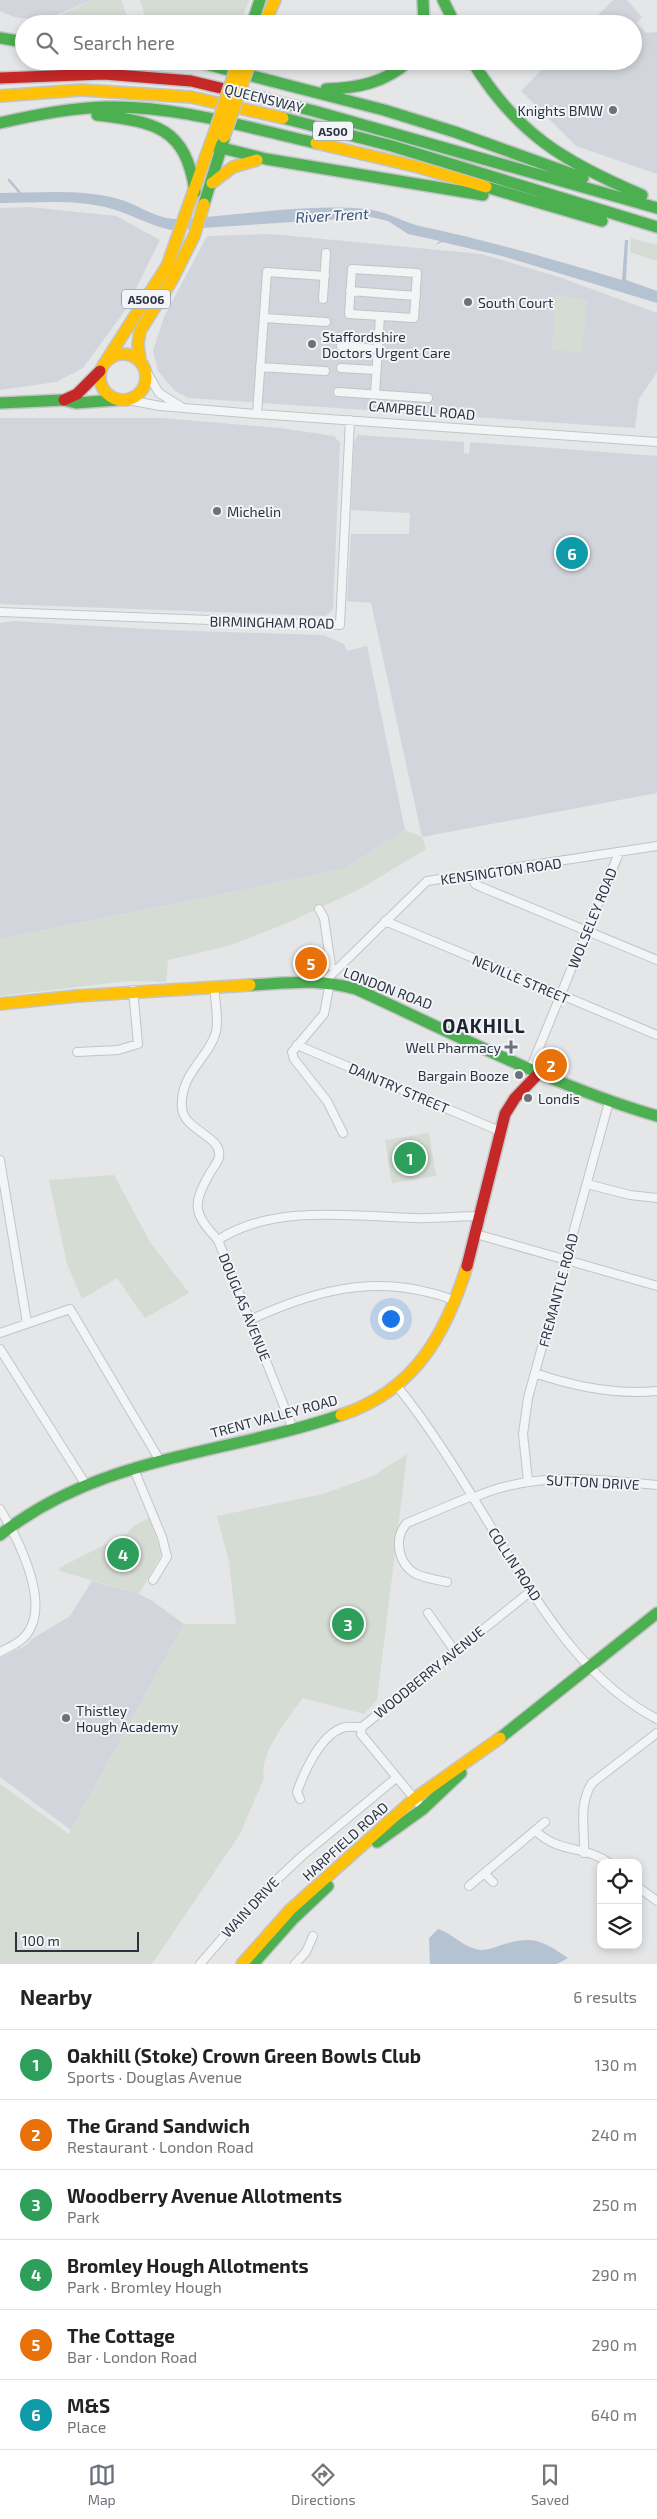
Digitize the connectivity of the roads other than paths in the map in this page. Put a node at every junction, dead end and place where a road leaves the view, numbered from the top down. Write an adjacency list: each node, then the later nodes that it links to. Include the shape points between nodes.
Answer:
1 (260, 0): 5 (main road)
2 (275, 0): 6 (main road)
3 (423, 0): 7 (main road)
4 (443, 0): 8 (main road)
5 (255, 15)
6 (268, 15)
7 (425, 15)
8 (450, 15)
9 (0, 38): 10 (main road)
10 (15, 40)
11 (231, 70): 16 (main road)
12 (242, 70): 20 (main road, A5006, bridge)
13 (398, 70): 16 (main road, via 387,79 362,87)
14 (478, 70): 24 (main road, via 506,111 547,148 597,178)
15 (0, 78): 24 (main road, QUEENSWAY / A500, via 104,74 190,81 314,111)
16 (305, 88): 24 (main road, via 455,132)
17 (0, 96): 26 (main road, QUEENSWAY / A500, via 82,90 190,97 392,146)
18 (64, 112): 19 (main road); 23 (main road, via 110,116 166,131 191,160); 25 (main road, via 106,107 205,118 418,167)
19 (0, 124)
20 (220, 140): 21 (main road); 22 (main road, A5006); 23 (main road, A5006, via 210,145)
21 (266, 160): 22 (main road, via 237,164); 25 (main road, via 455,189)
22 (212, 182): 39 (main road, A5006, via 194,236 140,332 138,344)
23 (194, 194): 38 (main road, A5006, via 166,266)
24 (657, 204)
25 (602, 221): 27 (main road)
26 (657, 227)
27 (657, 231)
28 (326, 253): 29 (street)
29 (325, 276): 32 (street); 34 (street, via 266,272)
30 (350, 291): 31 (street); 31 (street, via 352,269 417,273); 33 (street, via 349,314)
31 (416, 296): 33 (street, via 414,318)
32 (323, 299)
33 (380, 316): 37 (street)
34 (264, 318): 35 (street); 40 (street)
35 (326, 322)
36 (341, 346): 37 (street)
37 (378, 348): 42 (street)
38 (106, 361): 39 (main road, via 118,354 127,354); 43 (main road)
39 (142, 365): 50 (main road, via 146,380 144,388); 52 (street, CAMPBELL ROAD, via 159,393)
40 (260, 367): 44 (street); 53 (street)
41 (341, 368): 42 (street)
42 (376, 370): 46 (street)
43 (100, 371): 48 (main road, via 77,394); 49 (main road, via 103,390)
44 (325, 372)
45 (338, 392): 46 (street)
46 (375, 394): 47 (street)
47 (428, 398)
48 (64, 400): 49 (main road, via 76,403); 51 (main road)
49 (116, 400): 50 (main road)
50 (128, 400): 52 (street, CAMPBELL ROAD)
51 (0, 402)
52 (185, 407): 53 (street, CAMPBELL ROAD)
53 (256, 414): 54 (street, CAMPBELL ROAD)
54 (350, 420): 55 (street, CAMPBELL ROAD); 56 (street, BIRMINGHAM ROAD, via 340,625)
55 (657, 442)
56 (0, 612)
57 (657, 846): 58 (street, KENSINGTON ROAD)
58 (618, 853): 59 (street, KENSINGTON ROAD); 62 (street, WOLSELEY ROAD)
59 (472, 876): 61 (street, KENSINGTON ROAD, via 427,881); 62 (street, via 475,884)
60 (320, 909): 64 (street, via 330,966)
61 (385, 922): 64 (street, KENSINGTON ROAD); 68 (street, NEVILLE STREET)
62 (587, 931): 63 (street); 68 (street, WOLSELEY ROAD)
63 (657, 960)
64 (334, 970): 65 (street, KENSINGTON ROAD)
65 (327, 982): 66 (main road, LONDON ROAD); 71 (street, via 324,1014); 73 (main road, LONDON ROAD, via 356,989 395,1005)
66 (214, 986): 67 (main road, LONDON ROAD); 83 (street, via 216,1030 192,1071 182,1110 187,1121 210,1138 219,1150 219,1157 196,1205 198,1216)
67 (133, 990): 69 (main road, LONDON ROAD); 72 (street, via 138,1044 118,1050)
68 (560, 995): 70 (street, NEVILLE STREET); 73 (street, WOLSELEY ROAD)
69 (0, 1004)
70 (657, 1035)
71 (297, 1045): 76 (street, DAINTRY STREET); 77 (street, via 292,1056 327,1100)
72 (77, 1052)
73 (535, 1070): 74 (main road, LONDON ROAD); 76 (main road, TRENT VALLEY ROAD, via 533,1084 508,1108)
74 (609, 1102): 75 (main road, LONDON ROAD); 79 (street, FREMANTLE ROAD)
75 (657, 1116)
76 (502, 1132): 81 (main road, TRENT VALLEY ROAD)
77 (343, 1133)
78 (0, 1160): 88 (street)
79 (587, 1184): 80 (street); 84 (street, FREMANTLE ROAD)
80 (657, 1198)
81 (482, 1216): 82 (main road, TRENT VALLEY ROAD); 83 (street, DOUGLAS AVENUE, via 323,1215 253,1224)
82 (476, 1234): 84 (street); 86 (main road, TRENT VALLEY ROAD)
83 (218, 1240): 87 (street, DOUGLAS AVENUE)
84 (566, 1259): 85 (street); 91 (street, FREMANTLE ROAD)
85 (657, 1286)
86 (455, 1301): 87 (street, via 398,1286 371,1285 322,1293); 92 (main road, TRENT VALLEY ROAD, via 433,1344 412,1374)
87 (250, 1320): 94 (street, DOUGLAS AVENUE)
88 (27, 1323): 89 (street); 95 (street, via 70,1309)
89 (0, 1334)
90 (0, 1349): 99 (street)
91 (535, 1373): 93 (street, via 571,1385 606,1391); 97 (street, FREMANTLE ROAD, via 523,1434)
92 (397, 1386): 94 (main road, TRENT VALLEY ROAD, via 369,1404); 100 (street, COLLIN ROAD)
93 (657, 1391)
94 (293, 1429): 95 (main road, TRENT VALLEY ROAD)
95 (159, 1460): 96 (main road, TRENT VALLEY ROAD)
96 (133, 1468): 99 (main road, TRENT VALLEY ROAD); 104 (street, via 167,1557)
97 (528, 1481): 98 (street, SUTTON DRIVE, via 562,1478); 100 (street, SUTTON DRIVE)
98 (657, 1485)
99 (86, 1486): 102 (main road, TRENT VALLEY ROAD, via 35,1508)
100 (472, 1497): 105 (street, SUTTON DRIVE, via 407,1523 402,1528 398,1545 410,1570); 106 (street, COLLIN ROAD)
101 (0, 1509): 102 (street)
102 (10, 1526): 103 (main road, TRENT VALLEY ROAD); 110 (street, via 31,1579 34,1613 30,1628 22,1639)
103 (0, 1535)
104 (153, 1580)
105 (447, 1582)
106 (531, 1591): 109 (street, WOODBERRY AVENUE); 111 (street, COLLIN ROAD)
107 (428, 1613): 109 (street)
108 (657, 1613): 111 (main road, HARPFIELD ROAD)
109 (454, 1650): 113 (street, WOODBERRY AVENUE)
110 (0, 1652)
111 (588, 1667): 112 (street, COLLIN ROAD, via 624,1700); 115 (main road, HARPFIELD ROAD)
112 (657, 1719)
113 (362, 1727): 116 (street, WOODBERRY AVENUE, via 361,1734); 117 (street, via 342,1728 324,1742 306,1766 297,1792)
114 (657, 1732): 122 (street, via 592,1783 582,1805)
115 (480, 1754): 118 (main road, HARPFIELD ROAD); 119 (main road, HARPFIELD ROAD)
116 (396, 1778): 118 (street, WOODBERRY AVENUE); 130 (street, WAIN DRIVE, via 256,1898)
117 (300, 1799)
118 (414, 1799): 119 (street, WOODBERRY AVENUE); 131 (main road, HARPFIELD ROAD, via 290,1910)
119 (423, 1809): 132 (main road, HARPFIELD ROAD, via 381,1838 350,1865 292,1920)
120 (545, 1822): 121 (street)
121 (536, 1832): 122 (street, via 554,1846); 124 (street)
122 (584, 1853): 123 (street)
123 (603, 1859)
124 (485, 1874): 125 (street); 126 (street)
125 (493, 1882)
126 (469, 1886)
127 (642, 1890): 128 (street)
128 (657, 1901)
129 (313, 1936): 133 (street, via 306,1952)
130 (200, 1964)
131 (242, 1964)
132 (253, 1964)
133 (295, 1964)

